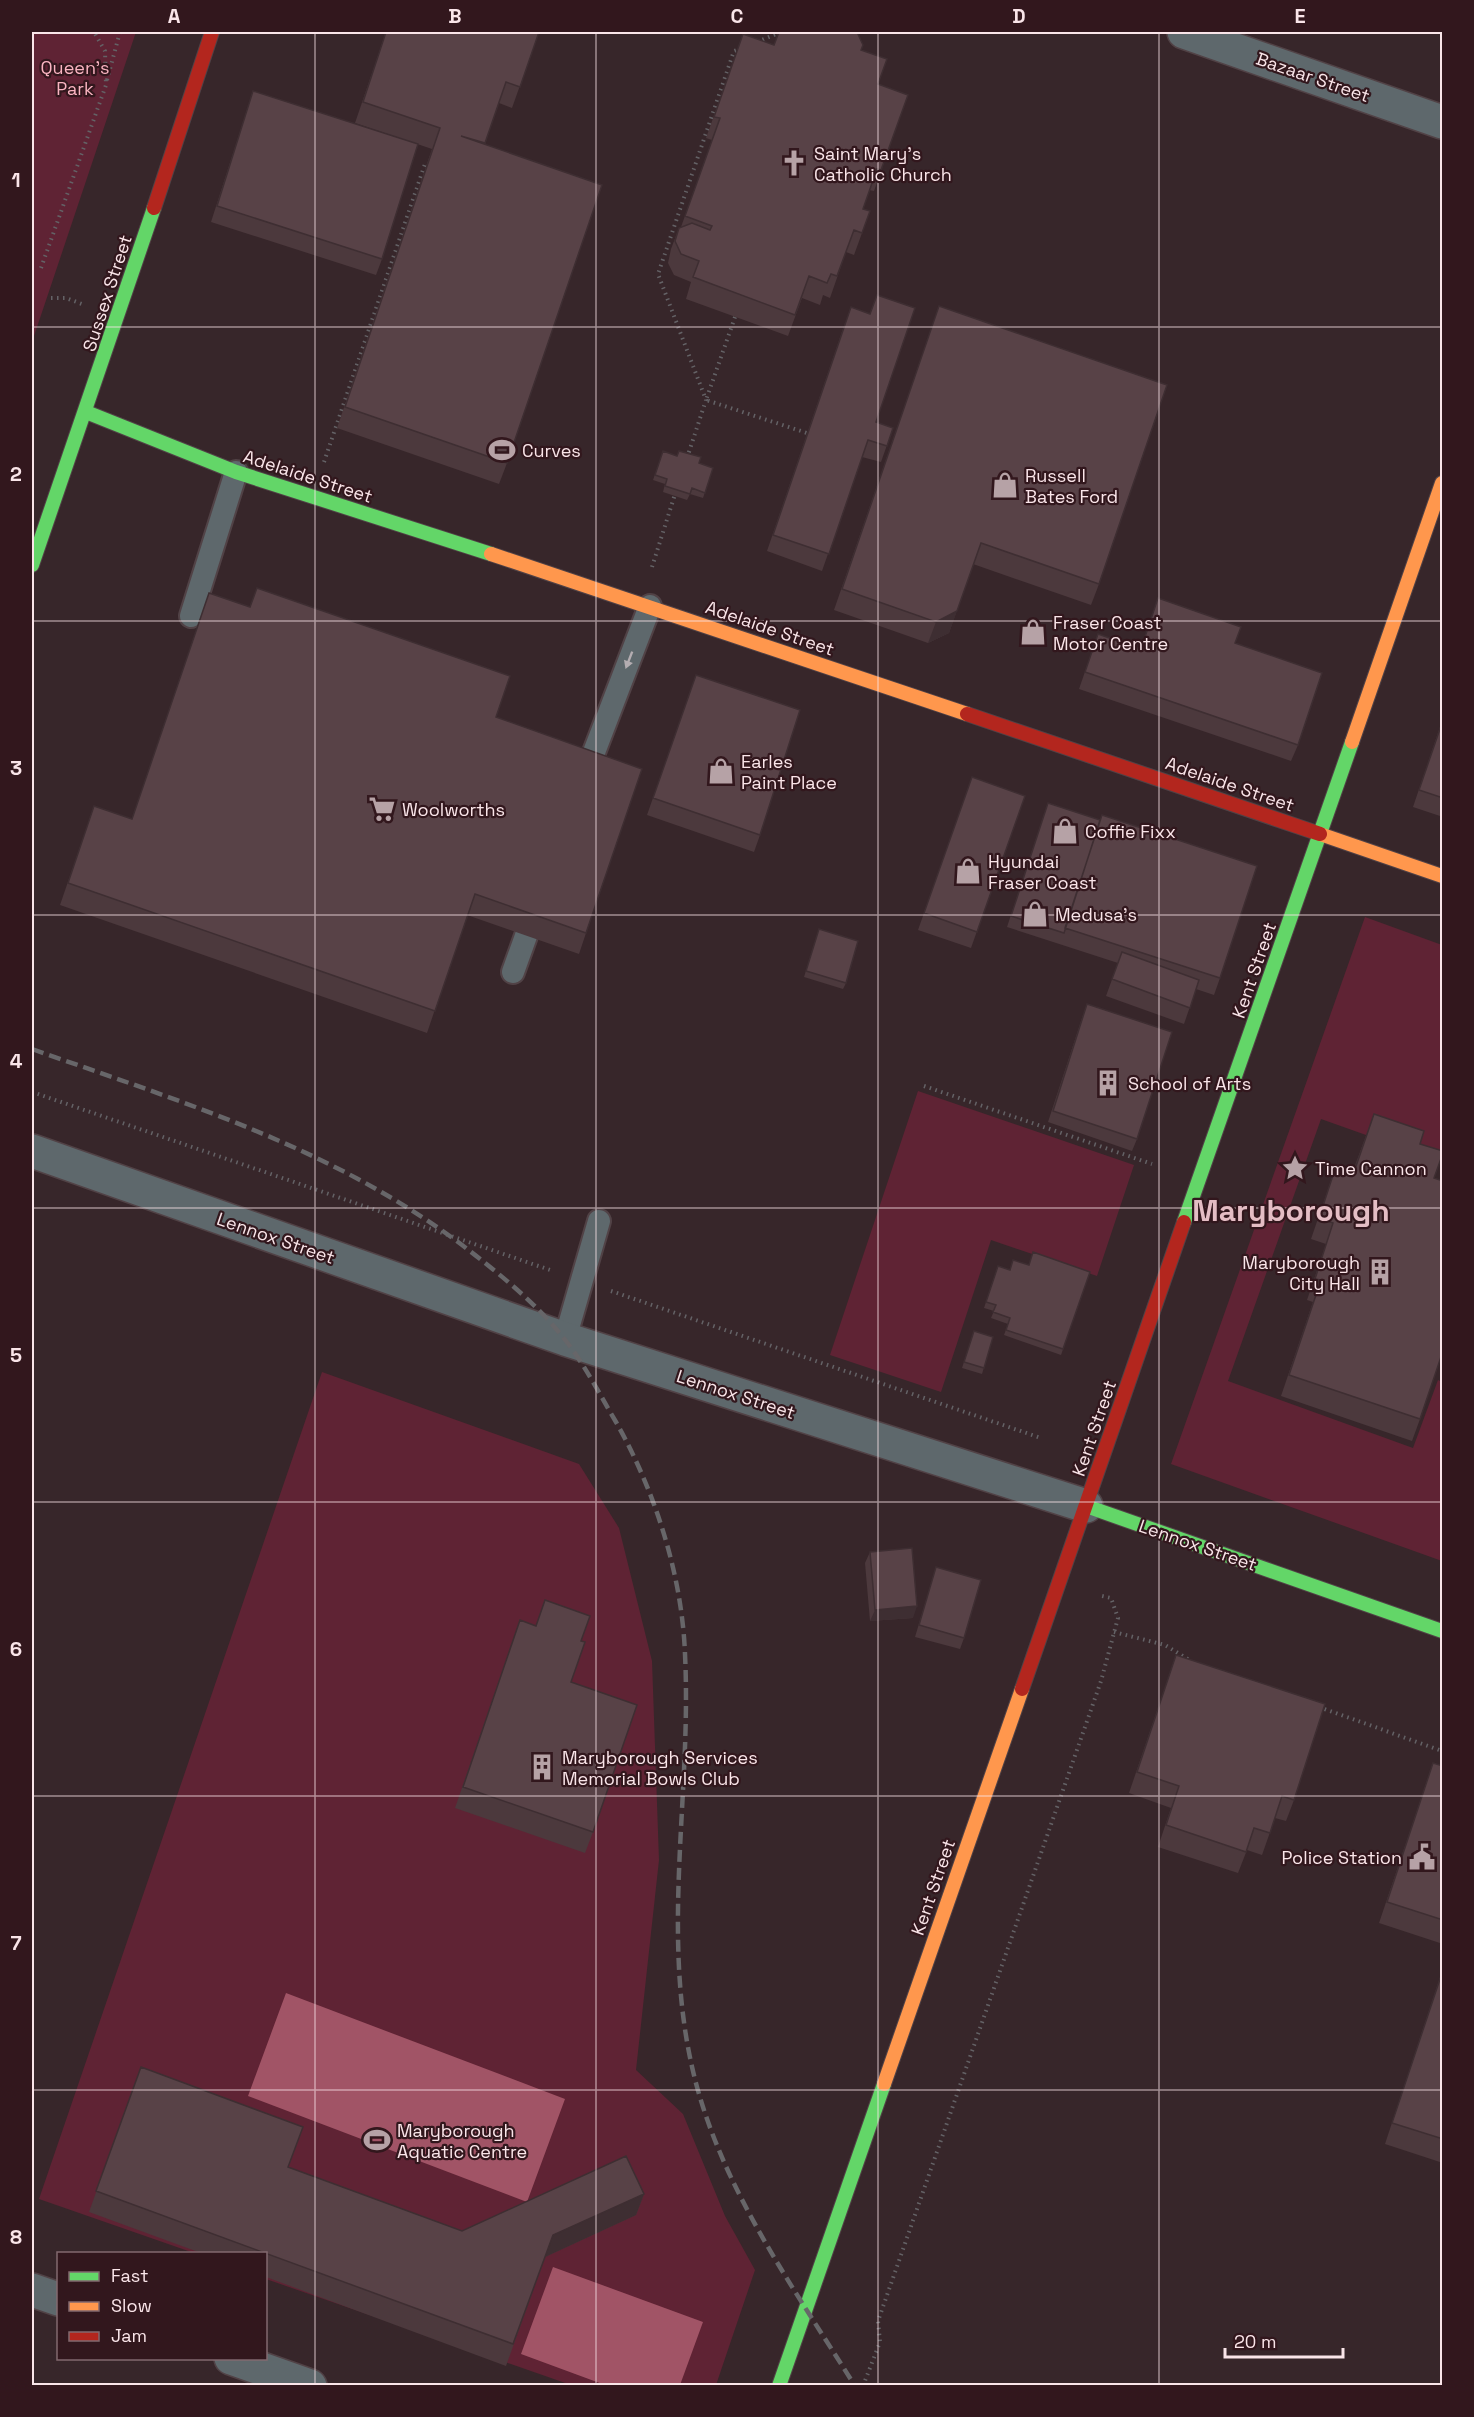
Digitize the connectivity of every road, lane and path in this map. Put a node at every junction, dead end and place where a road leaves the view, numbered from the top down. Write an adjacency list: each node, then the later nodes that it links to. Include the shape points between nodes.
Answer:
1 (94, 32): 8 (path, via 105,51)
2 (120, 32): 8 (path)
3 (212, 32): 18 (main road, Sussex Street)
4 (781, 32): 6 (path)
5 (1184, 32): 9 (street, Bazaar Street)
6 (753, 43)
7 (744, 47): 11 (path, via 734,51)
8 (106, 85): 13 (path)
9 (1443, 123)
10 (426, 161): 24 (path)
11 (689, 184): 12 (path); 17 (path, via 658,274)
12 (695, 186)
13 (41, 268)
14 (51, 298): 15 (path, via 66,298)
15 (86, 306)
16 (735, 317): 17 (path)
17 (705, 400): 19 (path); 20 (path)
18 (86, 412): 21 (main road, Adelaide Street); 26 (main road, Sussex Street)
19 (807, 433)
20 (685, 463)
21 (236, 472): 24 (main road, Adelaide Street); 28 (lane)
22 (1443, 483): 30 (main road, Kent Street)
23 (678, 484): 25 (path)
24 (312, 496): 27 (main road, Adelaide Street)
25 (658, 549)
26 (32, 565)
27 (650, 606): 29 (lane, one-way to 29); 30 (main road, Adelaide Street)
28 (191, 616)
29 (577, 798)
30 (1320, 834): 31 (main road, Adelaide Street); 42 (main road, Kent Street)
31 (1443, 876)
32 (545, 885): 33 (lane)
33 (513, 972)
34 (924, 1086): 37 (path)
35 (32, 1092): 39 (path)
36 (32, 1151): 40 (street, Lennox Street)
37 (1152, 1164)
38 (599, 1221): 39 (lane)
39 (582, 1281): 40 (lane); 41 (path)
40 (565, 1339): 42 (street, Lennox Street)
41 (1041, 1438)
42 (1086, 1506): 44 (main road, Lennox Street); 53 (main road, Kent Street)
43 (1102, 1596): 45 (path, via 1111,1598 1118,1618)
44 (1443, 1631)
45 (1114, 1632): 46 (path, via 1165,1646); 54 (path, via 1101,1682 878,2321 880,2342)
46 (1201, 1668)
47 (1307, 1703): 48 (path)
48 (1443, 1750)
49 (32, 2290): 50 (street)
50 (57, 2299)
51 (237, 2360): 52 (street)
52 (310, 2385)
53 (779, 2385)
54 (863, 2385)

